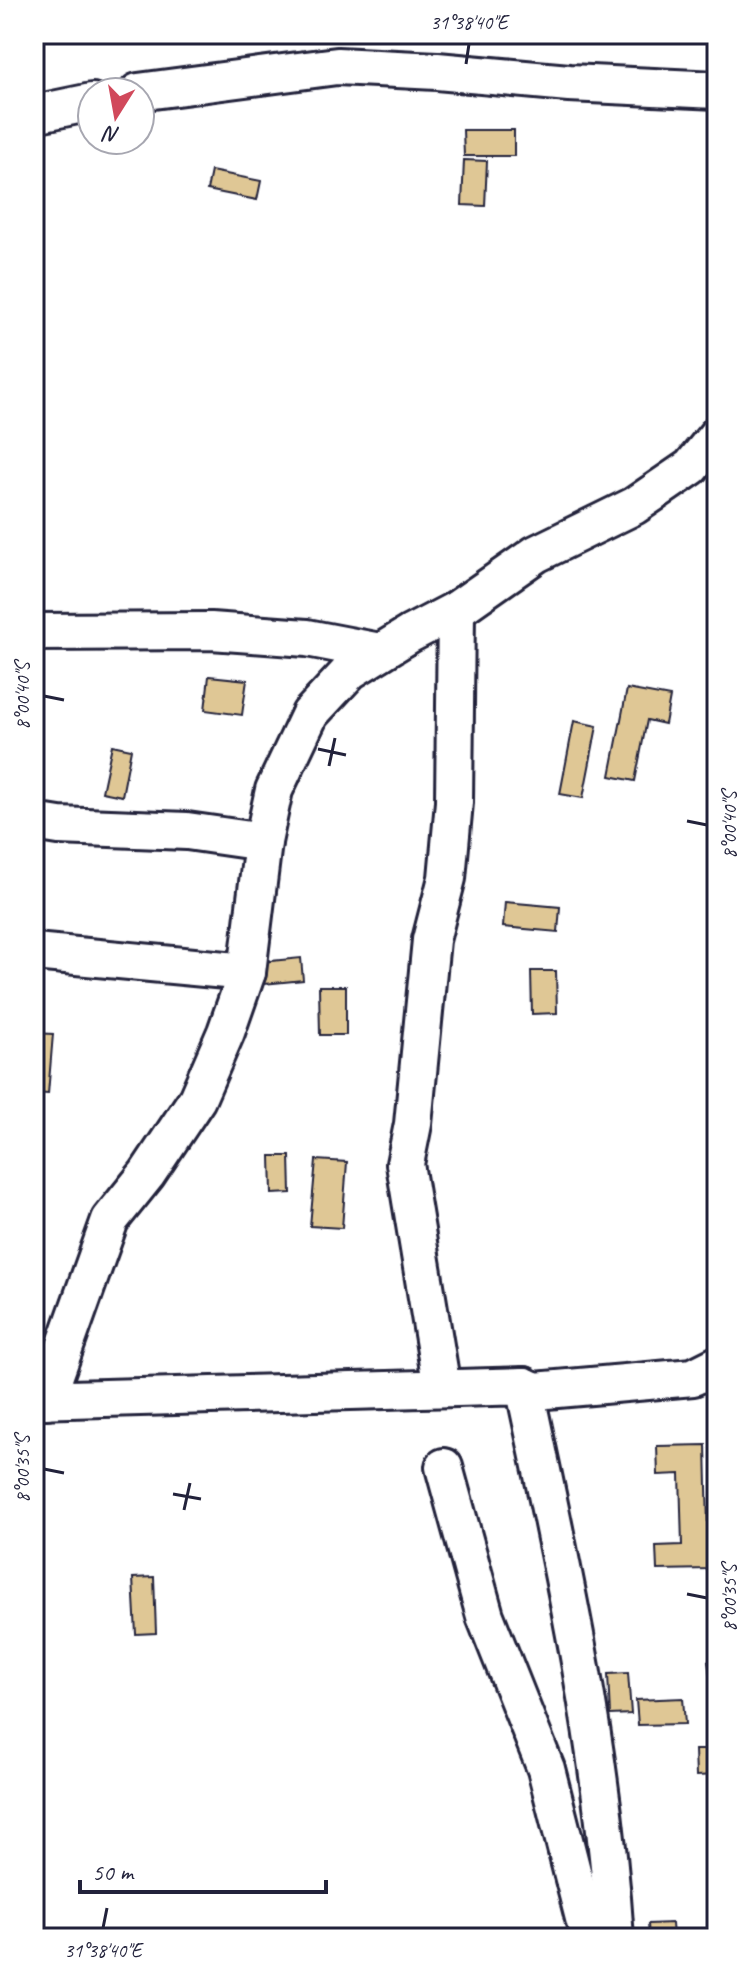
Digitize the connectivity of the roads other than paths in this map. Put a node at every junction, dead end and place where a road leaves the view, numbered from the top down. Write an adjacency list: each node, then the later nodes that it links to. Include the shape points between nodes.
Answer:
1 (338, 50): 2 (street); 3 (street, via 437,71)
2 (156, 88)
3 (717, 90)
4 (76, 105): 5 (street)
5 (34, 114)
6 (717, 435): 7 (street, via 691,467 634,506 536,554)
7 (456, 610): 9 (street); 16 (street, via 454,802 447,878 431,940 405,1164)
8 (34, 632): 9 (street, via 211,631 307,638)
9 (380, 652): 11 (street, via 350,671 310,714 274,790)
10 (34, 822): 11 (street, via 187,831)
11 (263, 842): 13 (street)
12 (34, 952): 13 (street)
13 (247, 972): 17 (street, via 197,1099 110,1220)
14 (717, 1365): 15 (street, via 693,1377 535,1391)
15 (524, 1386): 16 (street); 20 (street, via 590,1710)
16 (442, 1388): 17 (street)
17 (40, 1400)
18 (444, 1467): 19 (street, via 485,1616 546,1769)
19 (589, 1938)
20 (615, 1938)

